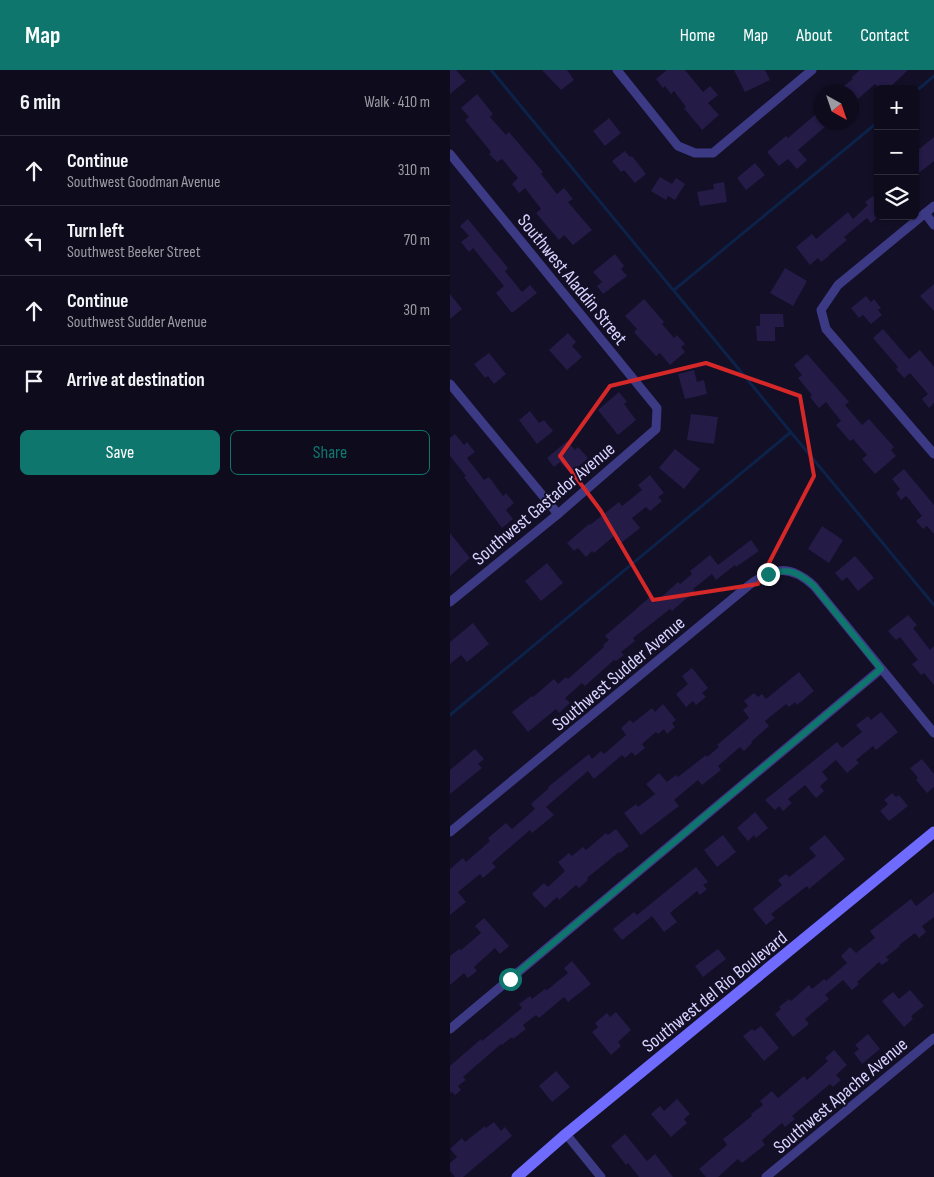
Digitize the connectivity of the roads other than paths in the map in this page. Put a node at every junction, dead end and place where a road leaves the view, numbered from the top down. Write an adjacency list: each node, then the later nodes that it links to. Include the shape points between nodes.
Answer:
1 (617, 70): 2 (street, via 678,146 695,153 713,154)
2 (810, 71)
3 (450, 154): 8 (street, Southwest Aladdin Street, via 657,408)
4 (934, 206): 5 (street)
5 (924, 213): 6 (street); 9 (street, via 838,285 821,310 826,328)
6 (934, 225)
7 (450, 384): 10 (street)
8 (656, 429): 10 (street, Southwest Gastador Avenue)
9 (934, 454)
10 (558, 514): 11 (street, Southwest Gastador Avenue)
11 (450, 602)
12 (881, 669): 13 (street, Southwest Sudder Avenue); 14 (street, Southwest Sudder Avenue, via 814,586 798,573 777,571 759,578); 16 (street)
13 (934, 733)
14 (450, 832)
15 (934, 832): 18 (street, Southwest del Rio Boulevard)
16 (450, 1029)
17 (934, 1038): 21 (street, Southwest Apache Avenue)
18 (566, 1134): 19 (street, Southwest del Rio Boulevard); 20 (street)
19 (517, 1177)
20 (601, 1177)
21 (766, 1177)

